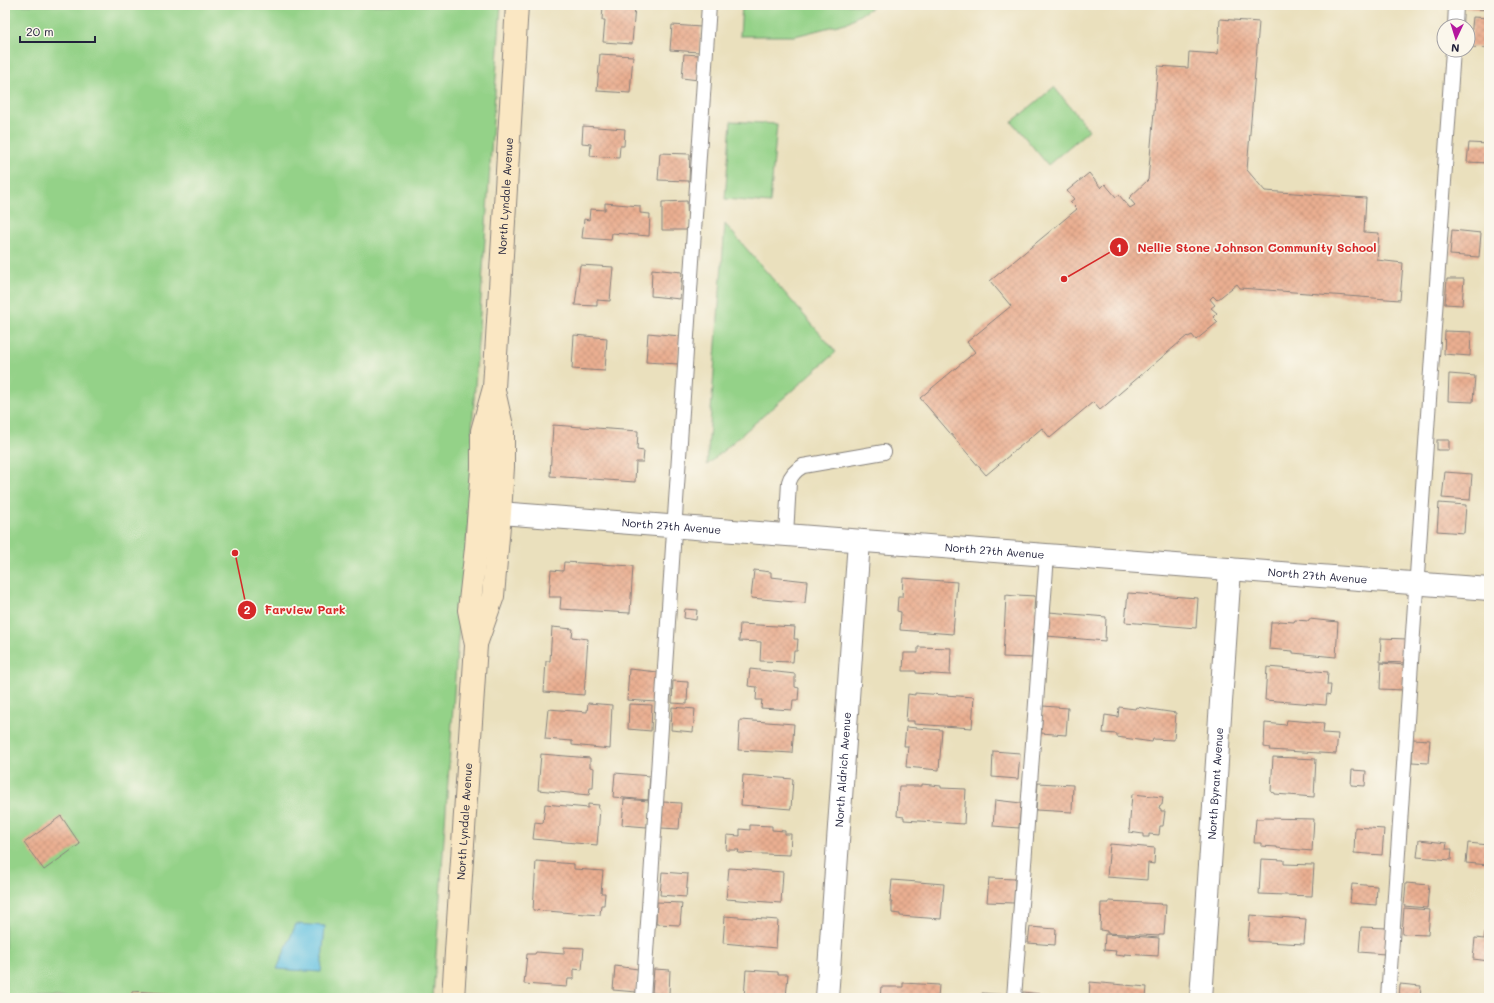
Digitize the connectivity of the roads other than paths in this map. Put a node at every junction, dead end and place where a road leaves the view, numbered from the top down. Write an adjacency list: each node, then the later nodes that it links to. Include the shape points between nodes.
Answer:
1 (517, 5): 6 (street, North Lyndale Avenue)
2 (709, 5): 9 (lane)
3 (1456, 5): 4 (lane)
4 (1455, 18)
5 (1452, 58): 14 (lane)
6 (494, 388): 8 (street, North Lyndale Avenue, via 503,431); 16 (street, North Lyndale Avenue, via 482,430 478,532 469,610)
7 (884, 452): 10 (lane, via 803,466 796,470 789,482)
8 (500, 513): 9 (street, North 27th Avenue); 16 (street, North Lyndale Avenue, via 493,596)
9 (674, 526): 10 (street, North 27th Avenue); 18 (lane)
10 (786, 535): 11 (street, North 27th Avenue)
11 (859, 541): 12 (street, North 27th Avenue); 19 (street, North Aldrich Avenue)
12 (1047, 555): 13 (street, North 27th Avenue); 20 (lane)
13 (1230, 569): 14 (street, North 27th Avenue); 21 (street, North Byrant Avenue)
14 (1416, 584): 15 (street, North 27th Avenue); 22 (lane)
15 (1489, 589)
16 (476, 645): 17 (street, North Lyndale Avenue)
17 (453, 998)
18 (642, 998)
19 (827, 998)
20 (1014, 998)
21 (1201, 998)
22 (1388, 998)

